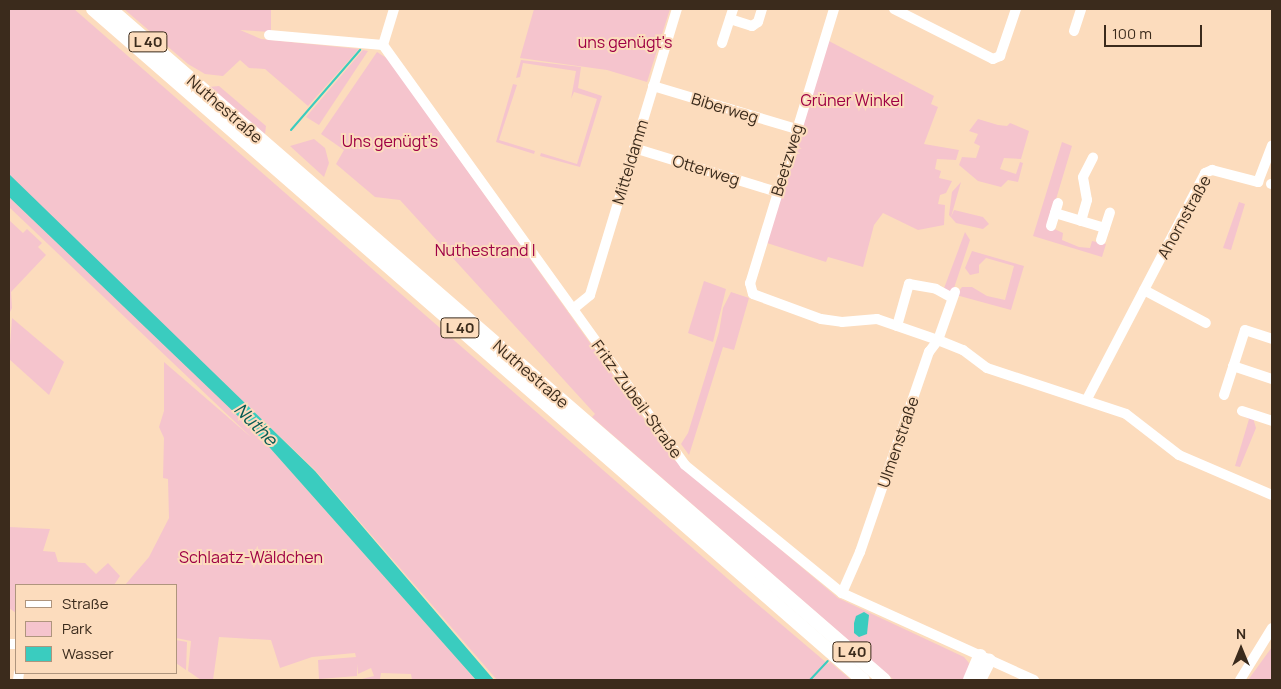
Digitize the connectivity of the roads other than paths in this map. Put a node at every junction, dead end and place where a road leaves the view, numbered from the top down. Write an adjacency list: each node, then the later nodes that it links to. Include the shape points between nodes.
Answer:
1 (93, 9): 45 (highway, Nuthestraße / L 40)
2 (110, 9): 46 (highway, Nuthestraße / L 40)
3 (394, 9): 15 (street)
4 (677, 9): 16 (street, Mitteldamm)
5 (733, 9): 11 (street)
6 (762, 9): 11 (street, via 755,25)
7 (834, 9): 17 (street, Beetzweg)
8 (894, 9): 9 (street, via 993,59 1000,56)
9 (1016, 9)
10 (1081, 9): 12 (street)
11 (730, 19): 14 (street)
12 (1074, 31)
13 (269, 35): 15 (street)
14 (722, 43)
15 (383, 45): 30 (street, Fritz-Zubeil-Straße)
16 (653, 86): 17 (street, Biberweg); 19 (street, Mitteldamm)
17 (796, 130): 21 (street, Beetzweg)
18 (1272, 146): 29 (street, Ahornstraße, via 1258,182 1207,171)
19 (634, 148): 21 (street, Otterweg); 30 (street, Mitteldamm, via 590,295)
20 (1093, 157): 25 (street, via 1083,177 1087,200)
21 (777, 192): 32 (street, Beetzweg, via 750,283 755,295 820,318 842,322 869,318)
22 (1058, 203): 24 (street)
23 (1110, 212): 27 (street)
24 (1055, 213): 25 (street); 26 (street)
25 (1081, 221): 27 (street)
26 (1051, 226)
27 (1105, 228): 28 (street)
28 (1101, 240)
29 (1144, 290): 31 (street); 38 (street, Ahornstraße)
30 (573, 309): 42 (street, Fritz-Zubeil-Straße, via 685,465)
31 (1206, 323)
32 (897, 326): 34 (street); 34 (street, Ulmenstraße, via 909,284 954,295)
33 (1272, 339): 35 (street, via 1245,330)
34 (938, 340): 38 (street, via 963,350 987,368); 42 (street, Ulmenstraße, via 929,352 860,552)
35 (1234, 366): 36 (street); 37 (street)
36 (1272, 379)
37 (1224, 395)
38 (1087, 399): 41 (street, via 1131,417 1179,455)
39 (1242, 412): 40 (street)
40 (1272, 421)
41 (1272, 495)
42 (842, 593): 44 (street, Fritz-Zubeil-Straße)
43 (1272, 628): 50 (street)
44 (984, 658): 47 (highway); 48 (highway); 49 (street, Fritz-Zubeil-Straße)
45 (863, 680)
46 (884, 680)
47 (970, 680)
48 (979, 680)
49 (1034, 680)
50 (1240, 680)

